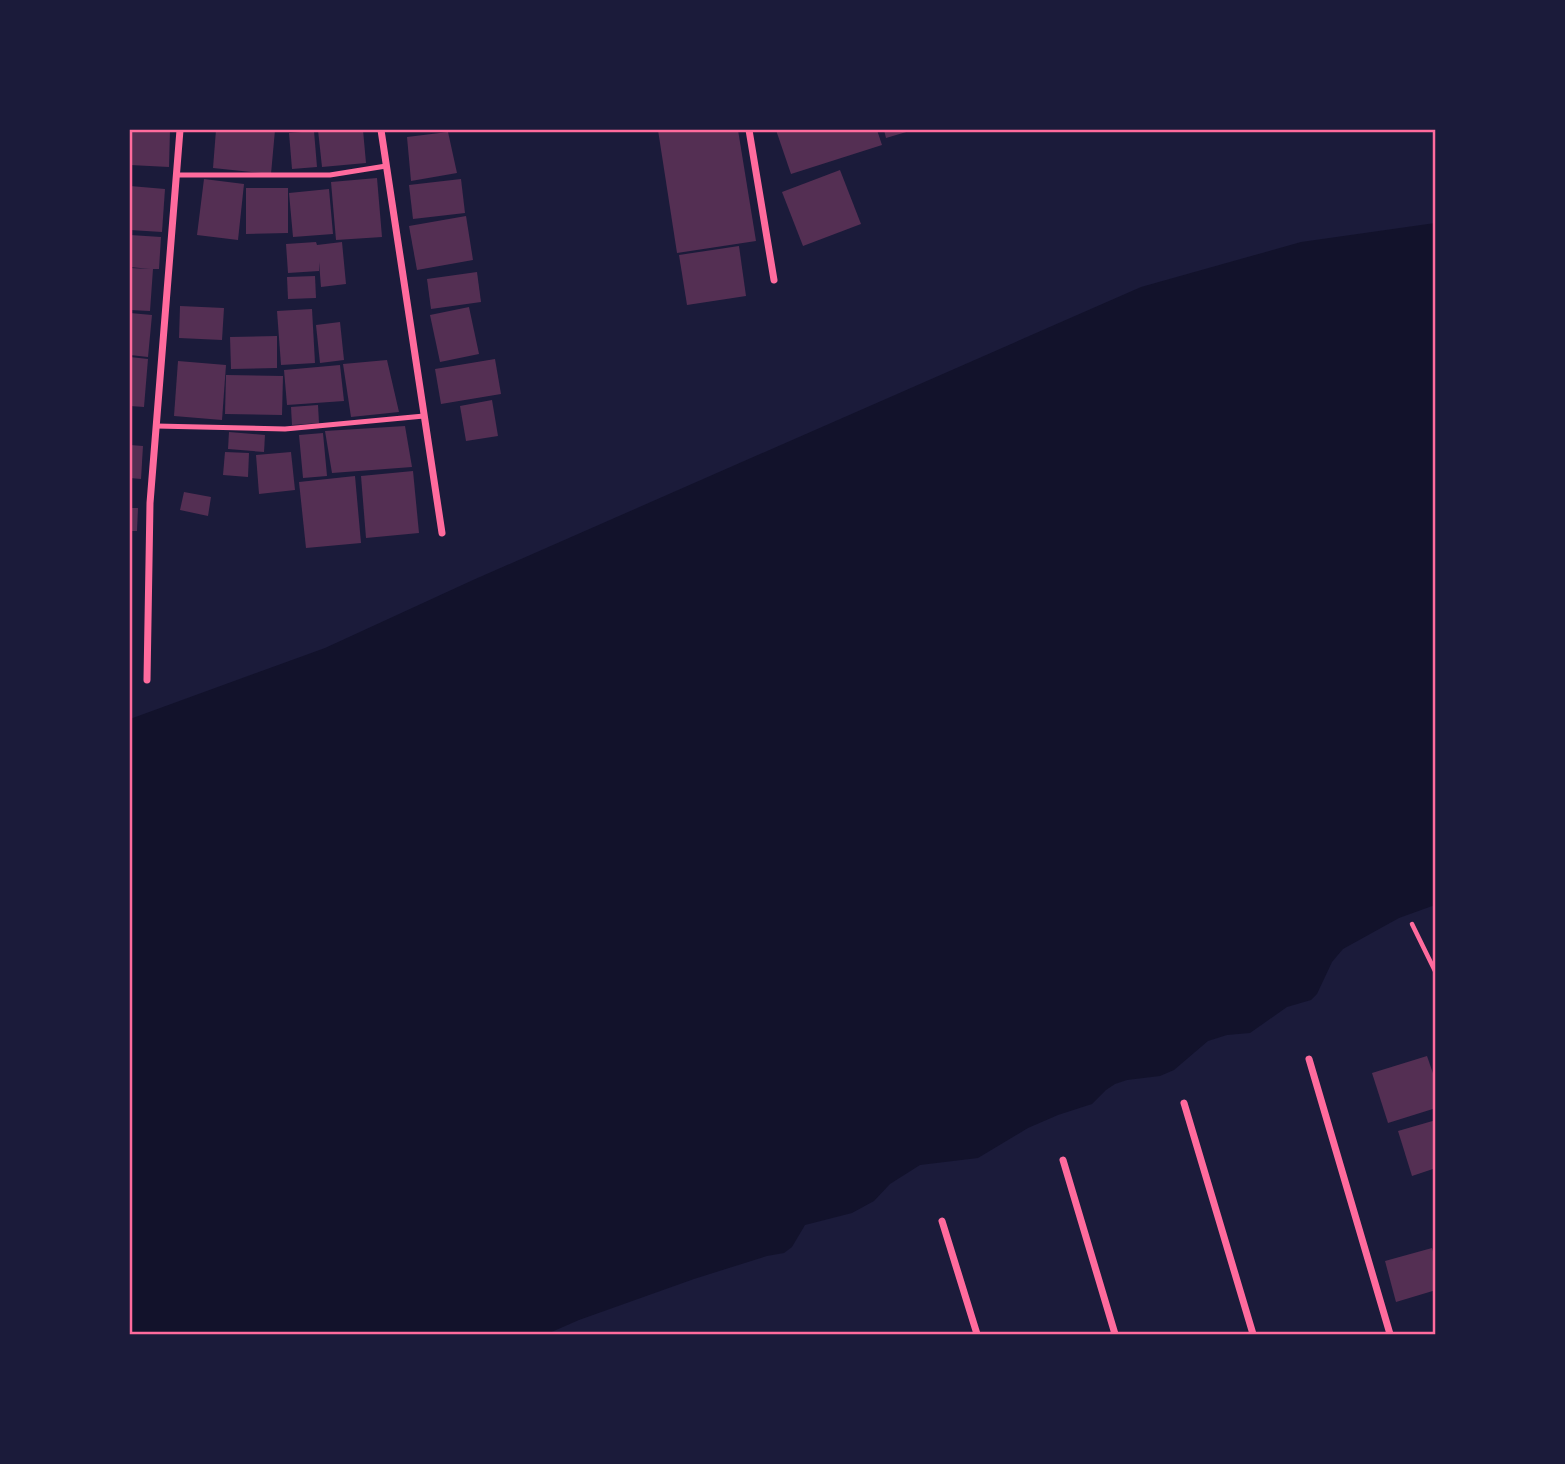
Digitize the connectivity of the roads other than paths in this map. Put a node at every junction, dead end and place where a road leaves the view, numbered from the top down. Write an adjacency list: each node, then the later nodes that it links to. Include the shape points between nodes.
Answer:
1 (180, 130): 5 (street)
2 (381, 130): 4 (street)
3 (750, 130): 6 (street)
4 (386, 166): 5 (lane, via 330,175); 7 (street)
5 (177, 175): 8 (street)
6 (774, 280)
7 (424, 416): 8 (lane, via 285,429); 9 (street)
8 (156, 426): 10 (street, via 148,533)
9 (442, 533)
10 (147, 680)
11 (1309, 1059): 18 (street)
12 (1184, 1103): 17 (street)
13 (1063, 1160): 16 (street)
14 (942, 1221): 15 (street)
15 (977, 1335)
16 (1115, 1335)
17 (1253, 1335)
18 (1390, 1335)

